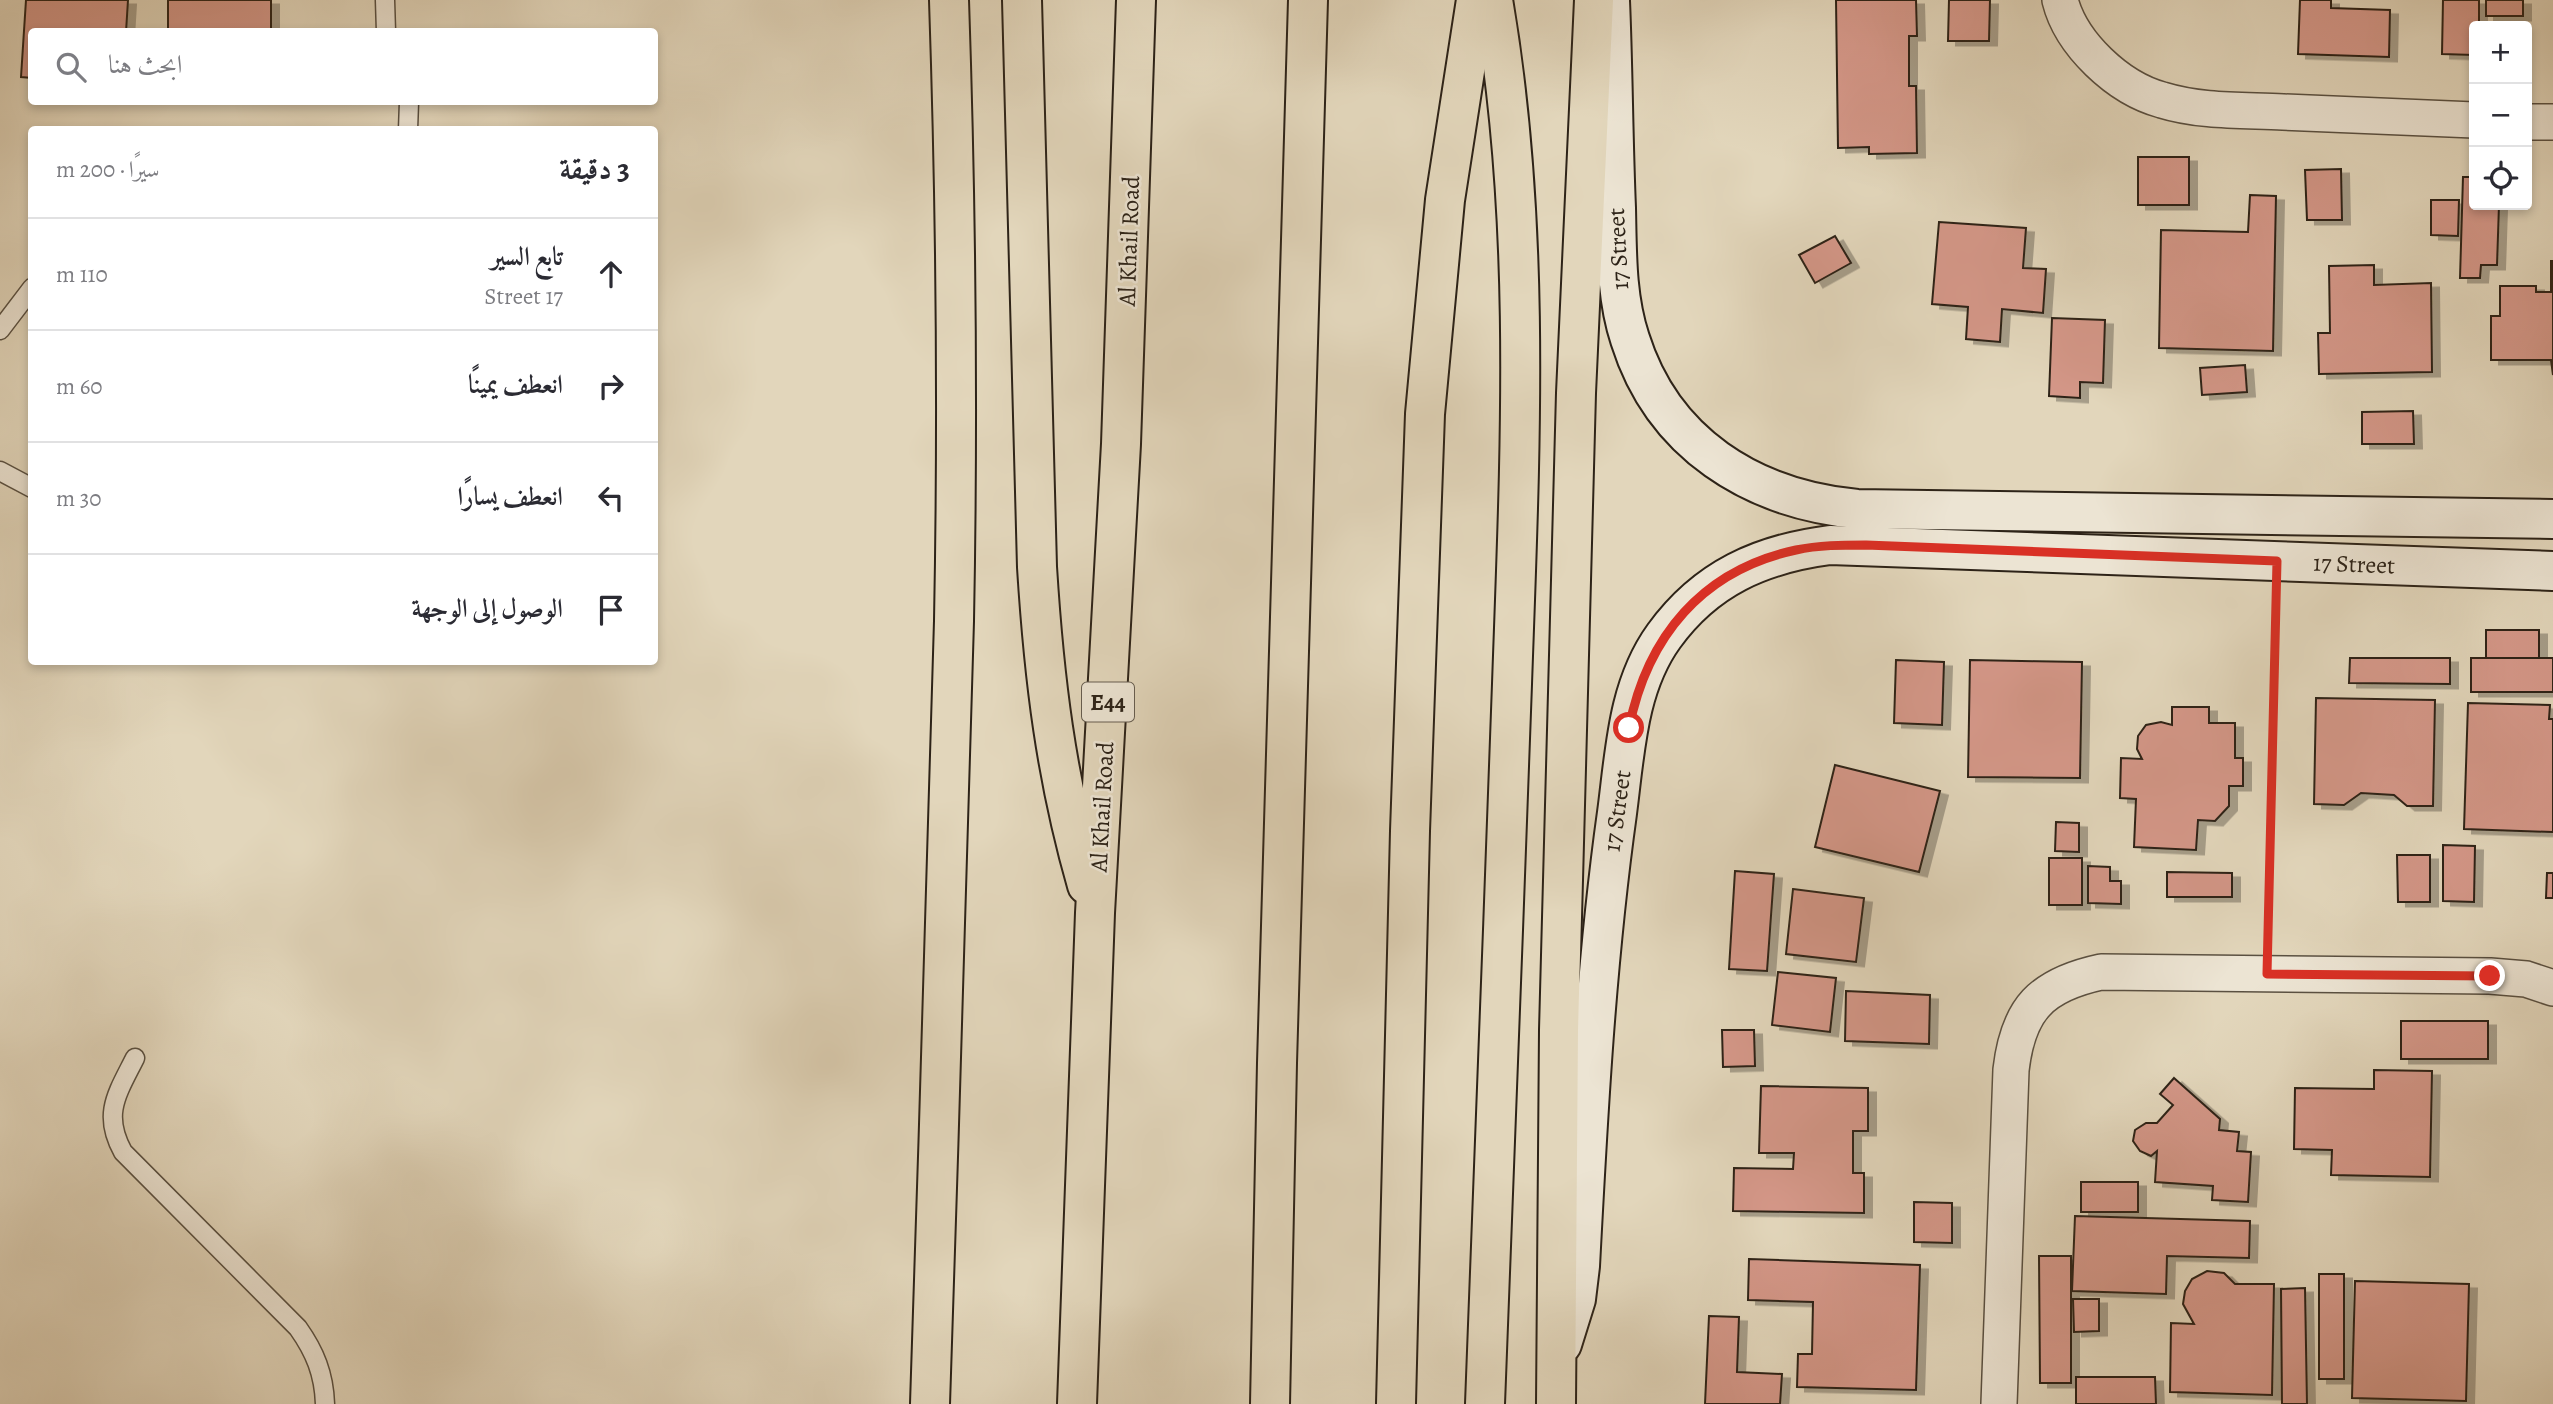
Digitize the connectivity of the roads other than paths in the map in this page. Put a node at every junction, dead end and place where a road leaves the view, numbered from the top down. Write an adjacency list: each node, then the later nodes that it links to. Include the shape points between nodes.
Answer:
1 (385, 0): 11 (lane)
2 (950, 0): 28 (highway, via 956,369 954,620)
3 (1022, 0): 23 (highway, via 1042,655 1066,804)
4 (1136, 0): 23 (highway, Al Khail Road / E44, via 1121,444)
5 (1308, 0): 30 (highway)
6 (1476, 0): 31 (highway, via 1445,200 1425,414)
7 (1493, 0): 32 (highway, via 1516,197 1522,373)
8 (1594, 0): 26 (highway, via 1576,393 1559,1030)
9 (1611, 0): 21 (street, 17 Street, via 1618,278 1629,338 1671,418 1741,477 1797,499 1857,509)
10 (2060, 0): 13 (street, via 2086,49 2120,80 2160,100 2205,109)
11 (386, 28)
12 (409, 105): 16 (lane)
13 (2469, 120)
14 (2532, 122): 15 (street)
15 (2553, 122)
16 (408, 126)
17 (28, 293): 18 (lane)
18 (0, 330)
19 (0, 471): 20 (lane)
20 (28, 486)
21 (2553, 519)
22 (2553, 570): 26 (street, 17 Street, via 1830,545 1765,558 1708,590 1663,638 1635,696 1598,979 1580,1266 1576,1299)
23 (1095, 913): 29 (highway, Al Khail Road / E44)
24 (2553, 988): 34 (street, via 2526,979 2490,976 2101,972 2072,978 2047,992 2027,1015 2015,1041 2011,1070)
25 (135, 1058): 27 (lane, via 114,1102 114,1136 123,1152 298,1328 321,1370)
26 (1556, 1362): 33 (highway)
27 (325, 1404)
28 (930, 1404)
29 (1077, 1404)
30 (1269, 1404)
31 (1396, 1404)
32 (1485, 1404)
33 (1556, 1404)
34 (1999, 1404)

